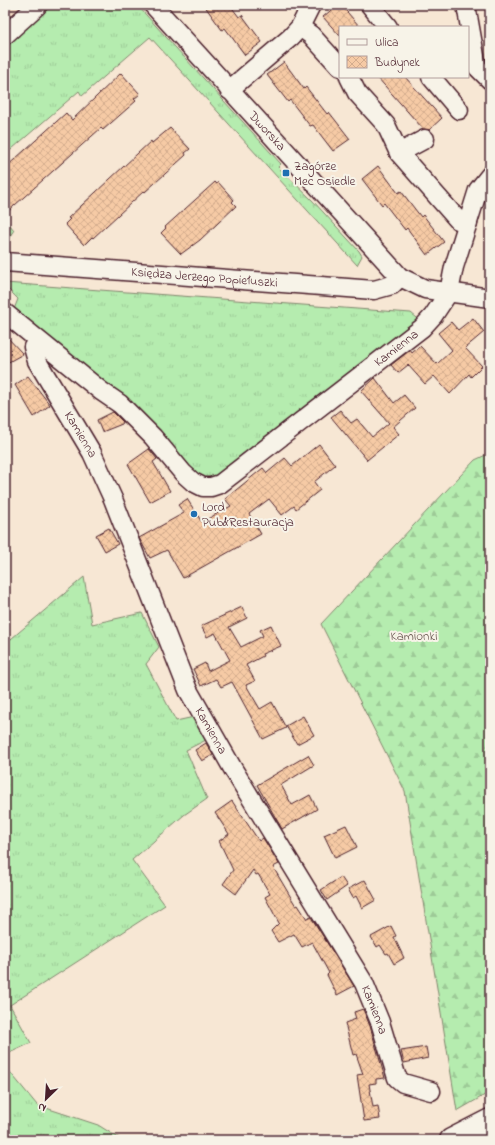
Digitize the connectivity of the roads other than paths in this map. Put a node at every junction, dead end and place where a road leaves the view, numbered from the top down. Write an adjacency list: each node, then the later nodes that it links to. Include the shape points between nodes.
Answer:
1 (38, 5): 8 (street)
2 (153, 5): 13 (street, Dworska)
3 (311, 5): 7 (street)
4 (370, 5): 6 (street)
5 (466, 5): 12 (street, via 477,67)
6 (387, 26)
7 (300, 27): 9 (street, via 311,35); 13 (street)
8 (5, 35)
9 (339, 66)
10 (350, 78): 16 (street, via 357,93 386,125)
11 (432, 78): 14 (street)
12 (490, 80)
13 (229, 90): 20 (street, Dworska)
14 (459, 110)
15 (425, 139): 16 (street)
16 (399, 153): 18 (street, via 458,220)
17 (490, 175): 18 (street, via 478,190)
18 (468, 224): 21 (street)
19 (5, 262): 20 (street, Księdza Jerzego Popiełuszki, via 374,290 392,285)
20 (400, 277): 21 (street, Dworska, via 425,289)
21 (449, 292): 22 (street, Dworska); 24 (street, Kamienna, via 422,328 232,476 211,487 193,482 120,404 101,392)
22 (490, 298)
23 (5, 313): 24 (street, Kamienna)
24 (38, 341): 25 (street, Kamienna, via 33,347 37,362 92,453 110,492 188,690 233,769 360,976 375,1008 397,1078 403,1083)
25 (431, 1091)
26 (490, 1120): 28 (main road)
27 (490, 1135): 29 (main road)
28 (451, 1140)
29 (470, 1140)

